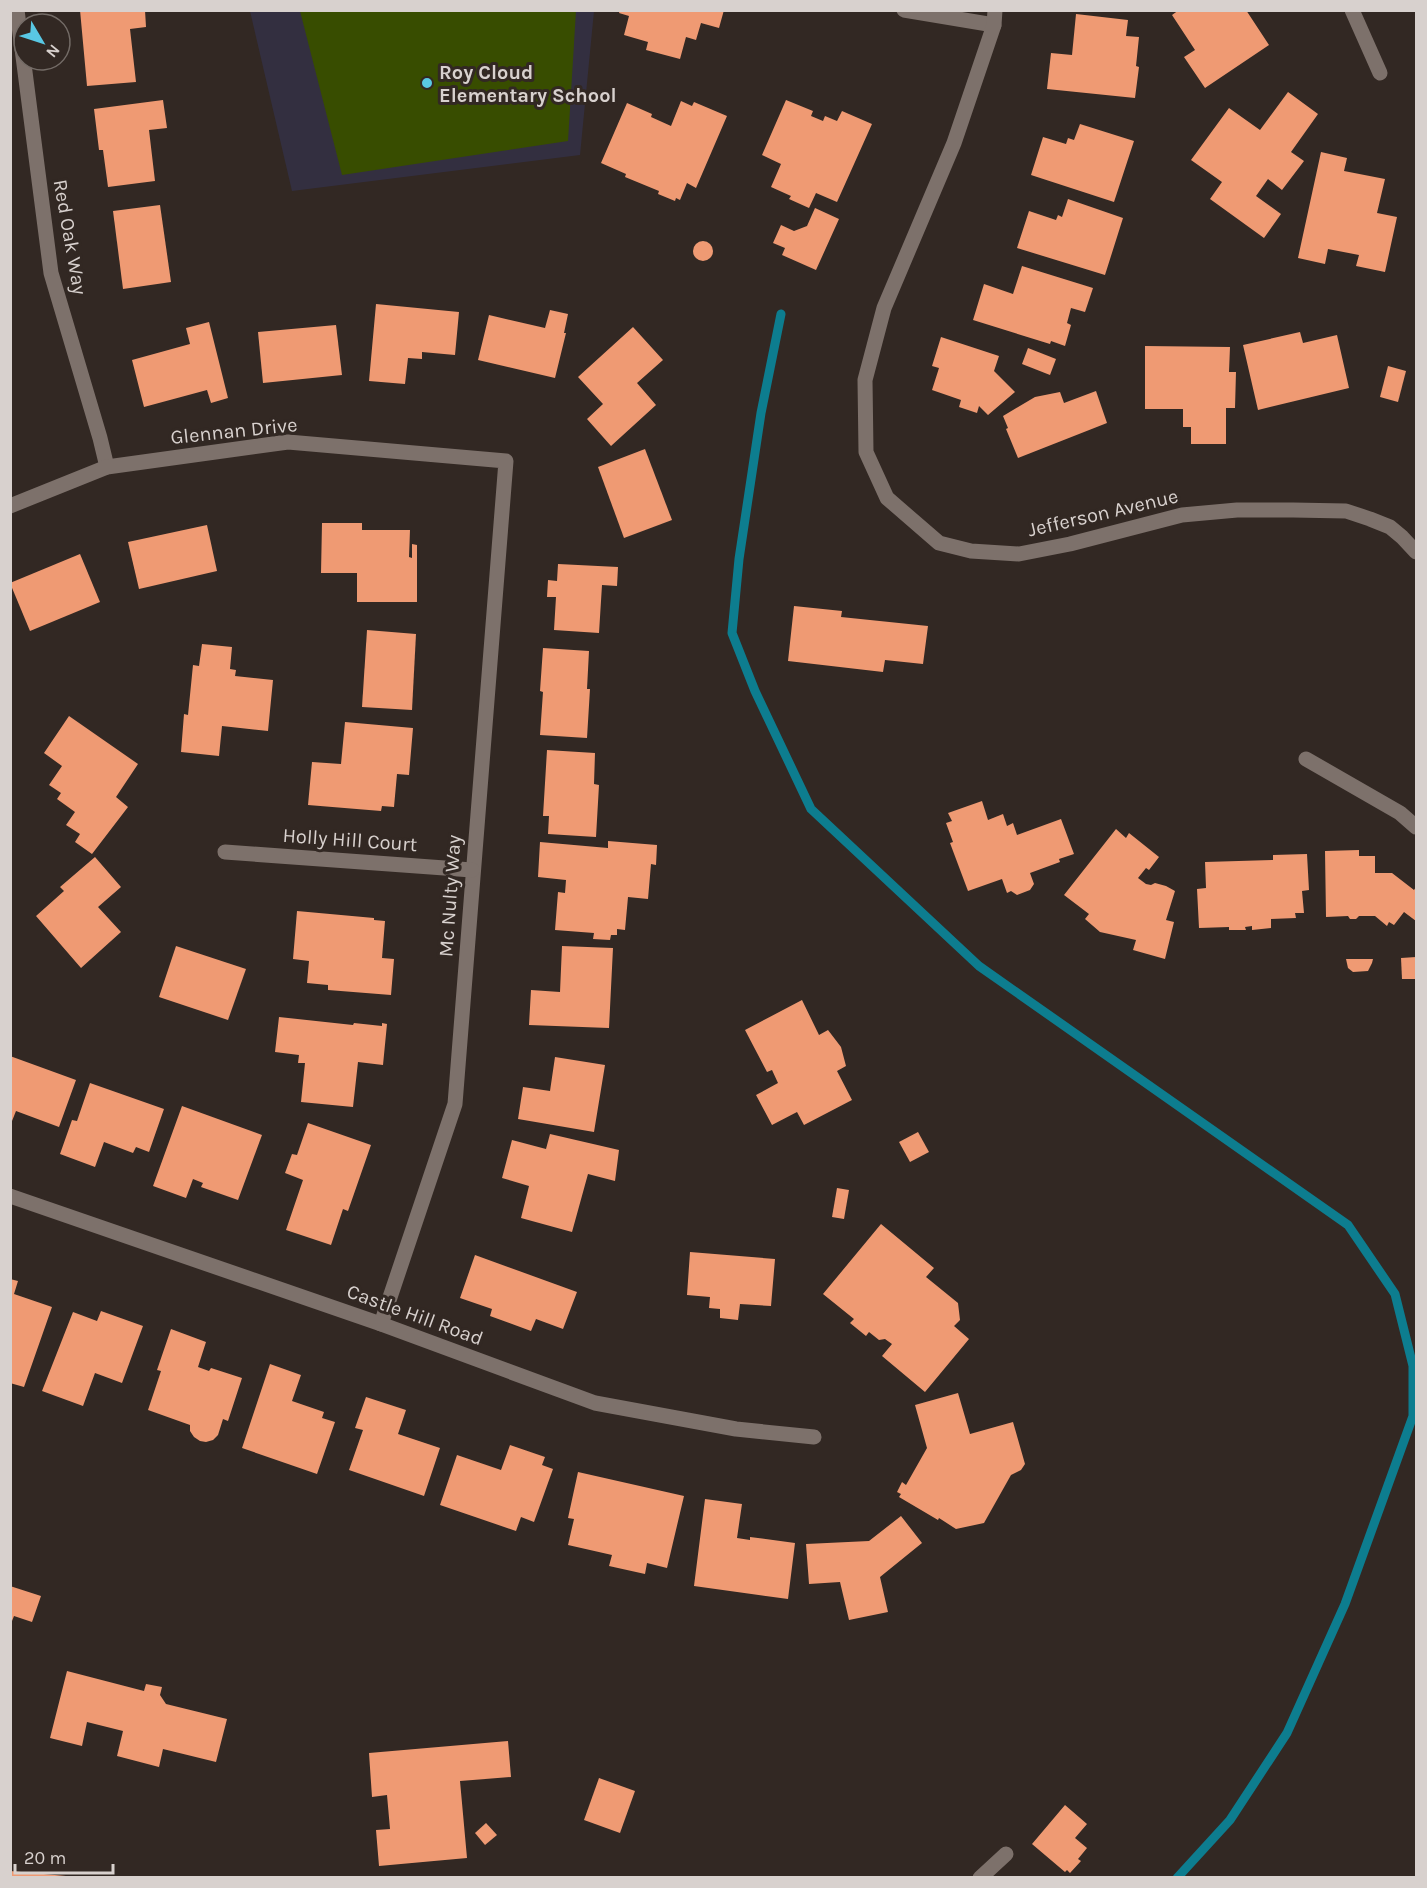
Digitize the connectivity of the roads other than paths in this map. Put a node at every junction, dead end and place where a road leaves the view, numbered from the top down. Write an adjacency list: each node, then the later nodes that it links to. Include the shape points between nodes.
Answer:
1 (17, 10): 7 (street, Red Oak Way, via 51,273)
2 (904, 10): 4 (street)
3 (1352, 10): 5 (street)
4 (995, 18): 9 (street, Jefferson Avenue, via 954,143 884,308 865,380 866,452 887,498 939,543 971,551 1019,555 1182,515 1293,510 1346,511 1370,519 1390,527)
5 (1380, 72)
6 (506, 460): 7 (street, Glennan Drive, via 288,442); 13 (street, Mc Nulty Way)
7 (107, 467): 8 (street, Glennan Drive)
8 (10, 506)
9 (1416, 552)
10 (1306, 759): 11 (street, via 1400,813)
11 (1416, 827)
12 (225, 852): 13 (street, Holly Hill Court)
13 (472, 870): 15 (street, Mc Nulty Way, via 455,1104)
14 (10, 1196): 15 (street, Castle Hill Road)
15 (381, 1324): 16 (street, Castle Hill Road, via 595,1403 736,1430)
16 (814, 1437)
17 (1006, 1854): 18 (street)
18 (980, 1878)

